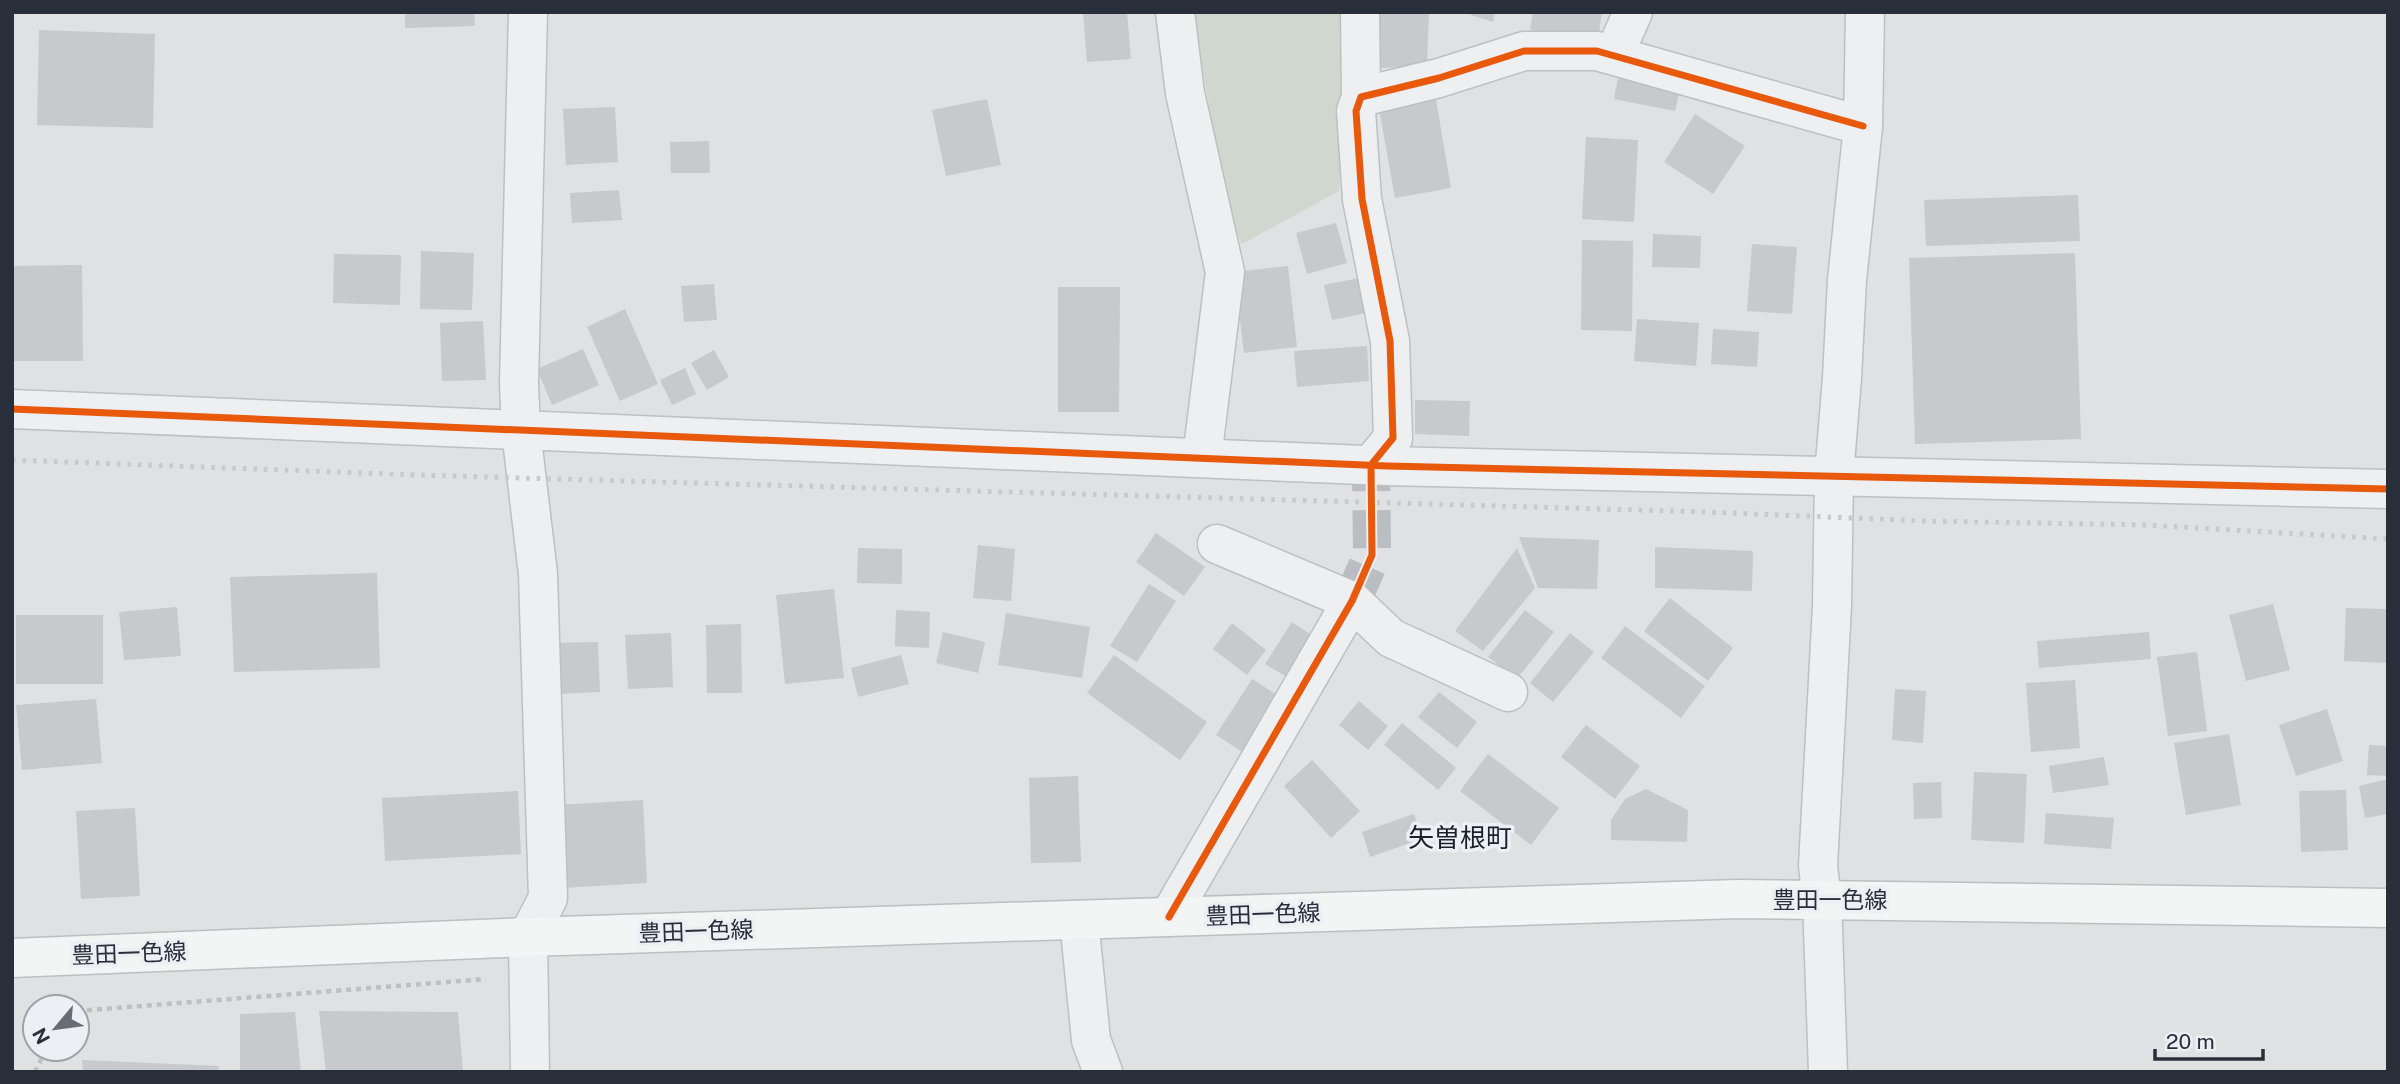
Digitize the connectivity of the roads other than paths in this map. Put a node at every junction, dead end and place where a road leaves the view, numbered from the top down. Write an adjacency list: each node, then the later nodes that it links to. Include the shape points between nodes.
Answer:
1 (528, 12): 10 (street, via 519,369)
2 (1175, 12): 11 (street, via 1185,93 1225,272)
3 (1360, 12): 7 (street)
4 (1633, 12): 6 (street)
5 (1865, 12): 8 (street)
6 (1614, 55): 7 (street, via 1524,51); 8 (street)
7 (1361, 97): 12 (street, via 1356,111 1362,199 1390,341 1393,438)
8 (1863, 126): 13 (street)
9 (12, 409): 10 (street)
10 (522, 431): 11 (street); 22 (street, via 538,574 548,898)
11 (1202, 458): 12 (street)
12 (1371, 465): 13 (street)
13 (1834, 475): 14 (street); 18 (street, via 1818,866)
14 (2388, 489)
15 (1217, 544): 16 (street)
16 (1352, 601): 17 (street, via 1391,638); 20 (street)
17 (1508, 692)
18 (1822, 899): 19 (main road, 豊田一色線); 20 (main road, 豊田一色線); 26 (street)
19 (2388, 908)
20 (1169, 917): 21 (main road, 豊田一色線)
21 (1079, 920): 22 (main road, 豊田一色線); 25 (street, via 1091,1040)
22 (528, 937): 23 (main road, 豊田一色線); 24 (street)
23 (12, 958)
24 (530, 1072)
25 (1103, 1072)
26 (1828, 1072)

